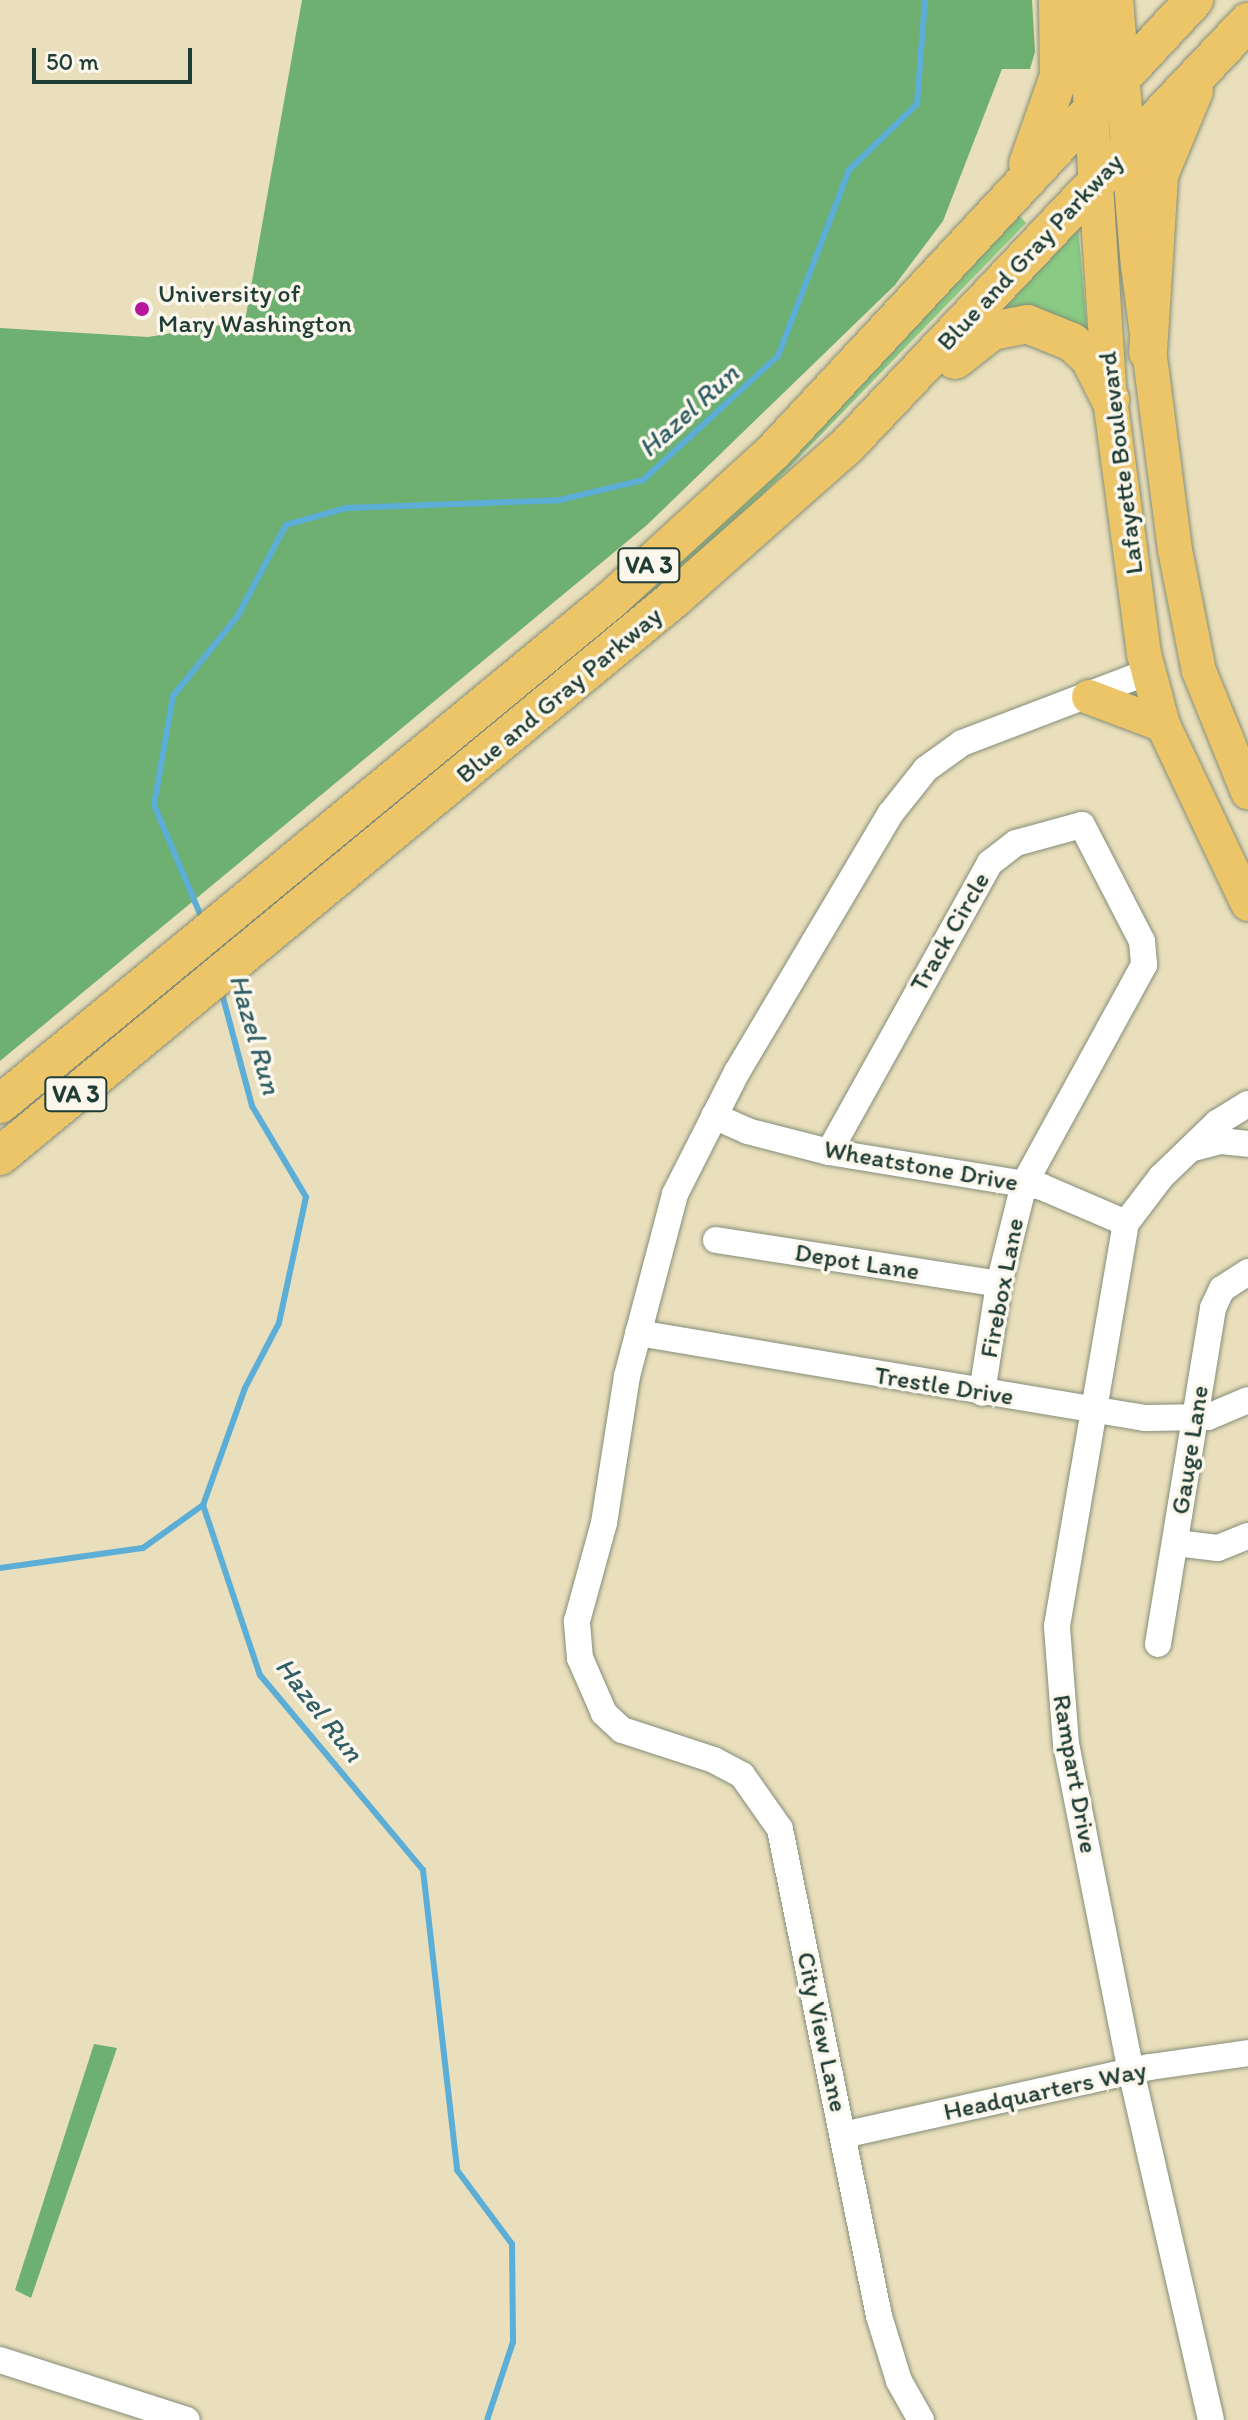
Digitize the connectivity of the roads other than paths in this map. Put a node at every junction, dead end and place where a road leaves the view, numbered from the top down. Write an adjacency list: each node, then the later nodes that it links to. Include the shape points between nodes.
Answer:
1 (1058, 0): 11 (highway, via 1053,103)
2 (1084, 0): 8 (main road, Lafayette Boulevard)
3 (1116, 0): 7 (main road, Lafayette Boulevard)
4 (1194, 0): 7 (highway, Blue and Gray Parkway / VA 3)
5 (1248, 22): 6 (highway, Blue and Gray Parkway / VA 3)
6 (1206, 65): 9 (highway, Blue and Gray Parkway / VA 3); 12 (highway, via 1159,175)
7 (1123, 75): 8 (highway, Blue and Gray Parkway / VA 3); 9 (main road, Lafayette Boulevard)
8 (1094, 105): 10 (main road, Lafayette Boulevard); 11 (highway, Blue and Gray Parkway / VA 3)
9 (1126, 148): 10 (highway, Blue and Gray Parkway / VA 3); 12 (main road, Lafayette Boulevard)
10 (1095, 179): 13 (highway, Blue and Gray Parkway / VA 3); 14 (main road, Lafayette Boulevard)
11 (1012, 200): 21 (highway, Blue and Gray Parkway / VA 3, via 775,450 611,600)
12 (1148, 352): 16 (main road, Lafayette Boulevard, via 1175,550 1195,655)
13 (907, 385): 14 (highway, via 936,372 992,331 1024,324 1072,342 1090,359); 27 (highway, Blue and Gray Parkway / VA 3, via 847,446 675,598)
14 (1110, 399): 15 (main road, Lafayette Boulevard)
15 (1148, 672): 16 (main road, via 1181,672); 17 (street); 18 (main road, Lafayette Boulevard)
16 (1209, 696): 19 (main road, Lafayette Boulevard)
17 (1089, 697): 18 (main road); 23 (street, via 962,743 910,787)
18 (1163, 725): 20 (main road, Lafayette Boulevard)
19 (1248, 792)
20 (1248, 904)
21 (0, 1104)
22 (1248, 1104): 25 (street, Rampart Drive, via 1217,1123)
23 (714, 1116): 26 (street, Wheatstone Drive, via 747,1131); 33 (street, via 675,1194)
24 (1248, 1144): 25 (street, via 1221,1141)
25 (1194, 1148): 29 (street, Rampart Drive, via 1161,1177)
26 (829, 1152): 28 (street, Wheatstone Drive); 28 (street, Track Circle, via 990,863 1016,843 1082,825 1142,941 1144,965)
27 (0, 1156)
28 (1024, 1184): 29 (street, Wheatstone Drive, via 1056,1191); 32 (street, Firebox Lane)
29 (1126, 1223): 36 (street, Rampart Drive)
30 (716, 1240): 32 (street, Depot Lane)
31 (1248, 1272): 37 (street, Gauge Lane, via 1226,1285 1215,1302)
32 (999, 1284): 34 (street, Firebox Lane)
33 (638, 1333): 34 (street, Trestle Drive); 43 (street, City View Lane, via 604,1523 577,1621 580,1658 604,1713 622,1730 714,1760 742,1775 780,1829)
34 (982, 1393): 36 (street, Trestle Drive)
35 (1248, 1400): 37 (street, Trestle Drive)
36 (1092, 1409): 37 (street, Trestle Drive); 42 (street, Rampart Drive, via 1057,1626 1059,1684 1066,1744)
37 (1195, 1419): 39 (street, Gauge Lane)
38 (1248, 1536): 39 (street, via 1218,1548)
39 (1176, 1543): 40 (street, Gauge Lane)
40 (1158, 1644)
41 (1248, 2053): 42 (street, Headquarters Way)
42 (1131, 2072): 43 (street, Headquarters Way); 47 (street, Rampart Drive)
43 (843, 2135): 46 (street, City View Lane, via 879,2316 899,2381)
44 (0, 2360): 45 (street)
45 (187, 2420)
46 (921, 2420)
47 (1211, 2420)

